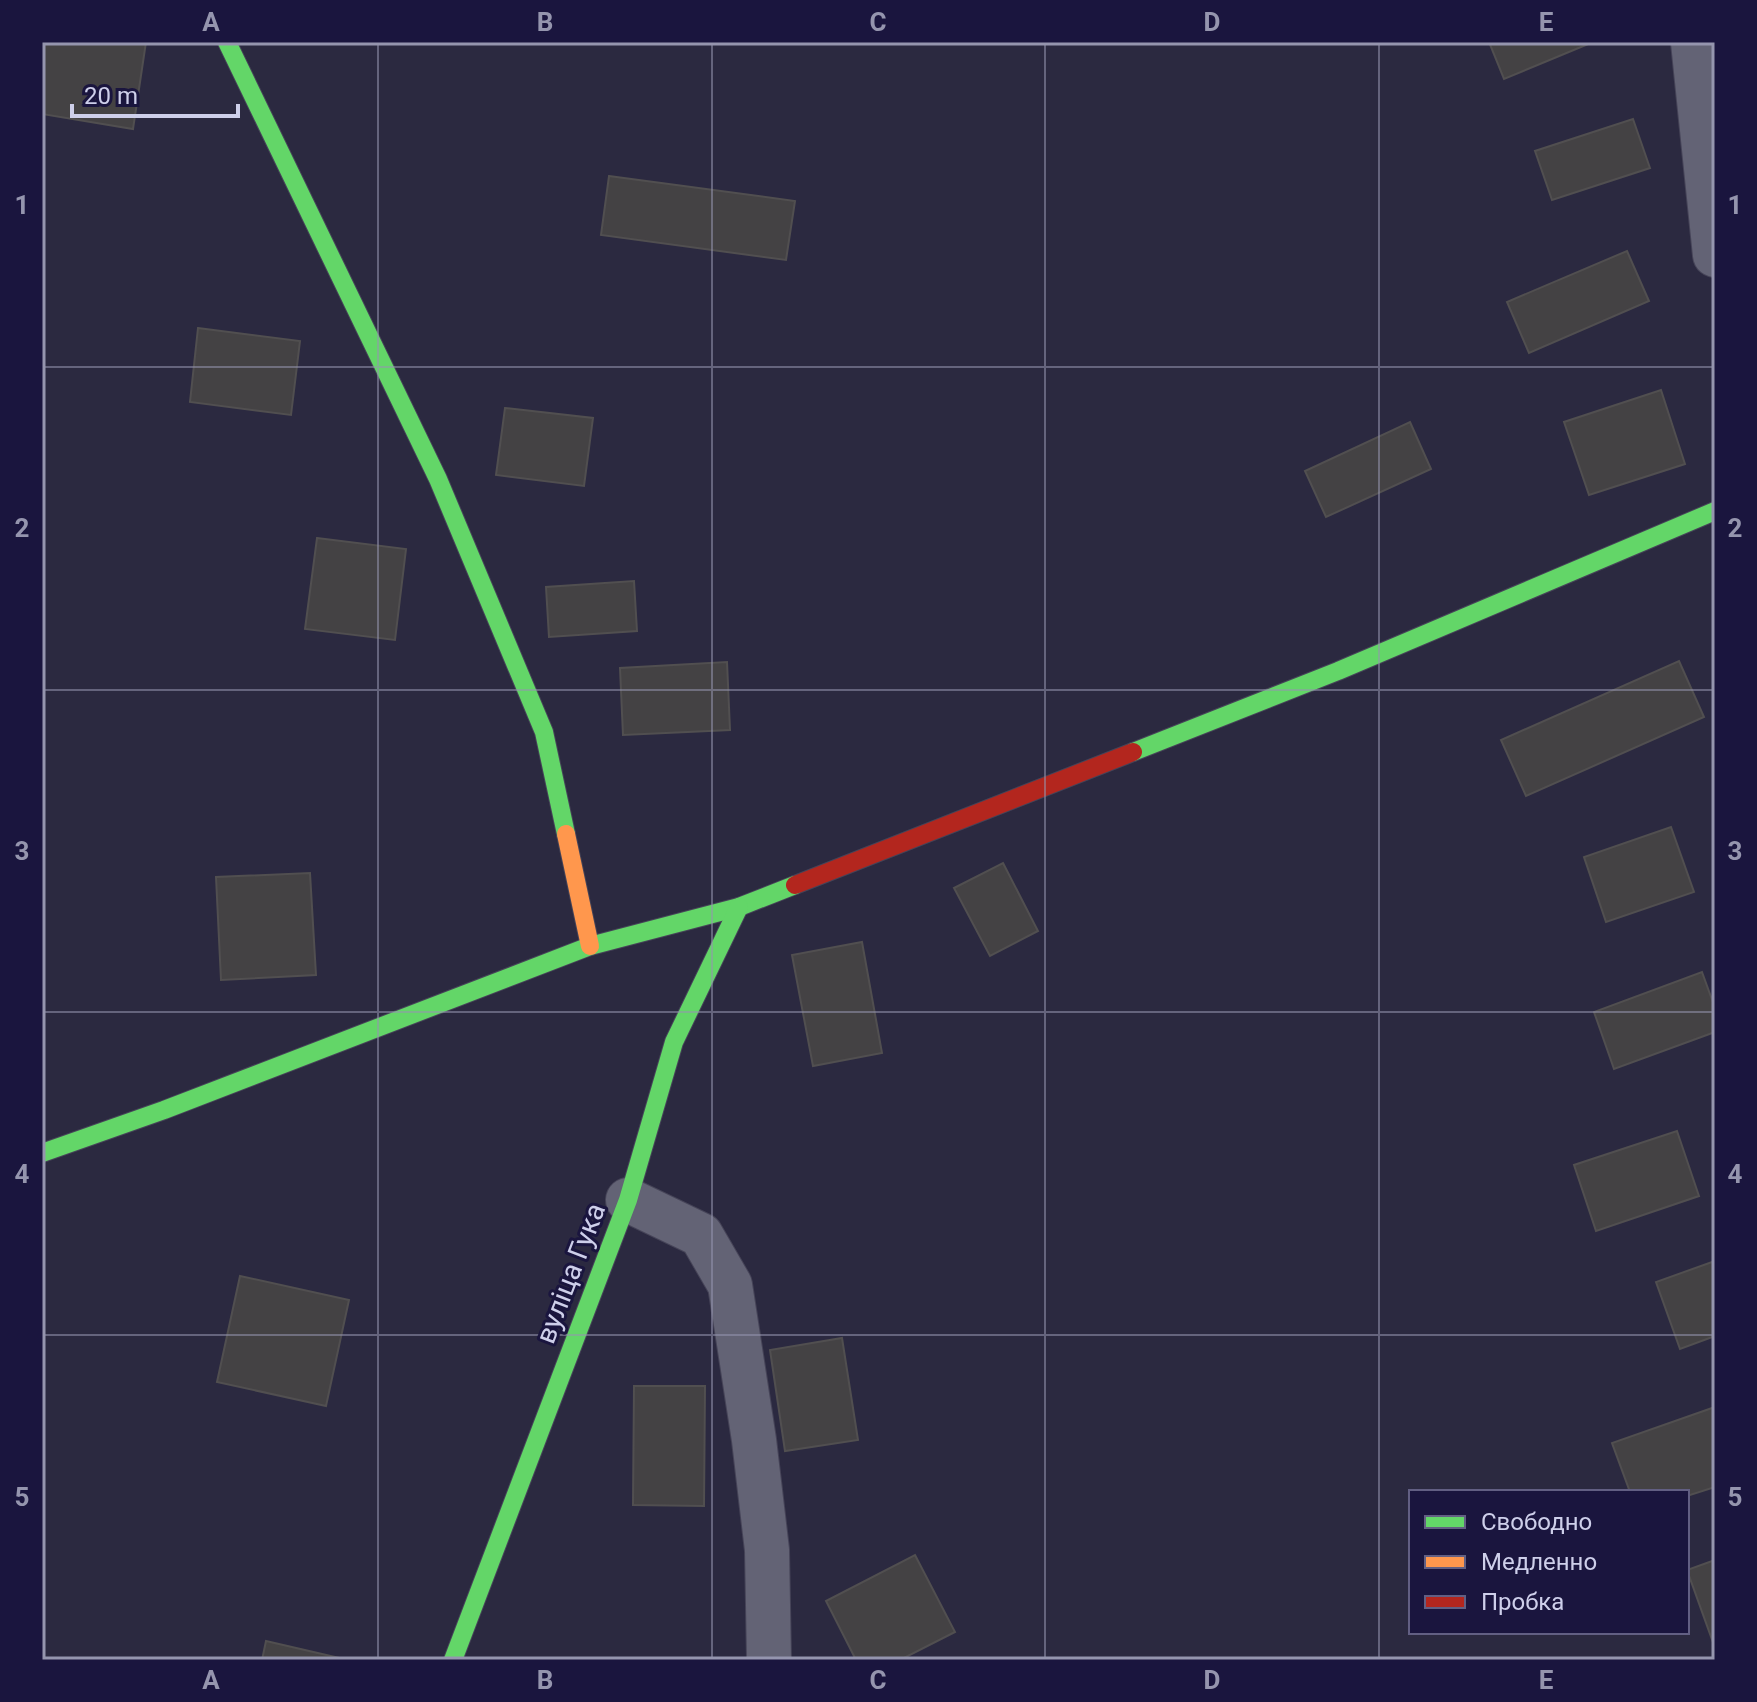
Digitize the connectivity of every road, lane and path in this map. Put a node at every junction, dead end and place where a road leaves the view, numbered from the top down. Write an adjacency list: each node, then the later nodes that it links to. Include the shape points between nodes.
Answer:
1 (227, 42): 6 (street, via 438,479 544,732)
2 (1693, 42): 3 (street)
3 (1715, 255)
4 (1715, 511): 5 (street, via 1338,671)
5 (739, 907): 6 (street); 8 (street, вуліца Гука, via 674,1042)
6 (590, 946): 7 (street)
7 (42, 1153)
8 (628, 1200): 9 (street, вуліца Гука); 10 (street, via 701,1235 730,1285 767,1550)
9 (453, 1660)
10 (769, 1660)

